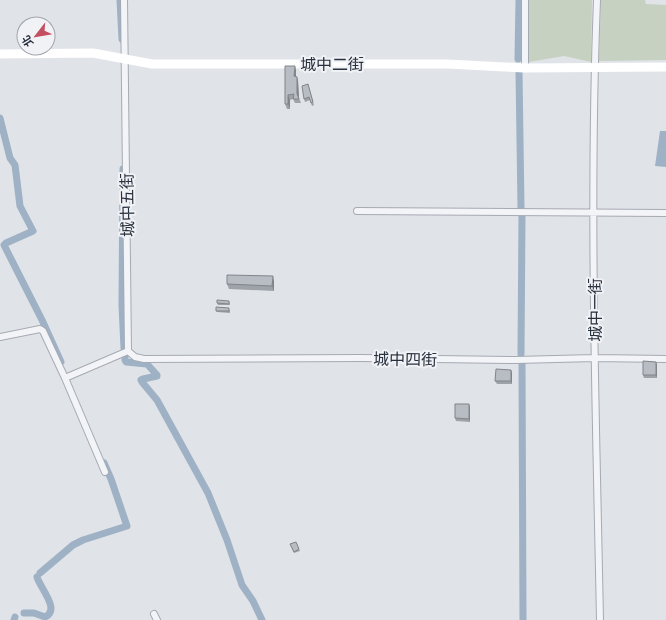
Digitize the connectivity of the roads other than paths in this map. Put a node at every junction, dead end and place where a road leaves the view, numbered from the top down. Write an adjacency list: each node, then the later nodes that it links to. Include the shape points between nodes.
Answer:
1 (124, 0): 5 (street, 城中五街)
2 (525, 0): 7 (street)
3 (597, 0): 8 (street, 城中一街)
4 (0, 54): 5 (street, 城中二街, via 94,53)
5 (125, 60): 7 (street, 城中二街, via 152,64 446,64); 13 (street, 城中五街)
6 (666, 67): 8 (street, 城中二街)
7 (524, 68): 8 (street, 城中二街)
8 (594, 68): 10 (street, 城中一街)
9 (357, 211): 10 (street)
10 (594, 212): 11 (street); 14 (street, 城中一街)
11 (666, 213)
12 (0, 337): 16 (street, via 40,329)
13 (128, 351): 14 (street, 城中四街, via 135,357 144,359); 16 (street)
14 (595, 358): 15 (street, 城中四街); 18 (street, 城中一街)
15 (666, 359)
16 (65, 378): 17 (street)
17 (105, 472)
18 (600, 620)

